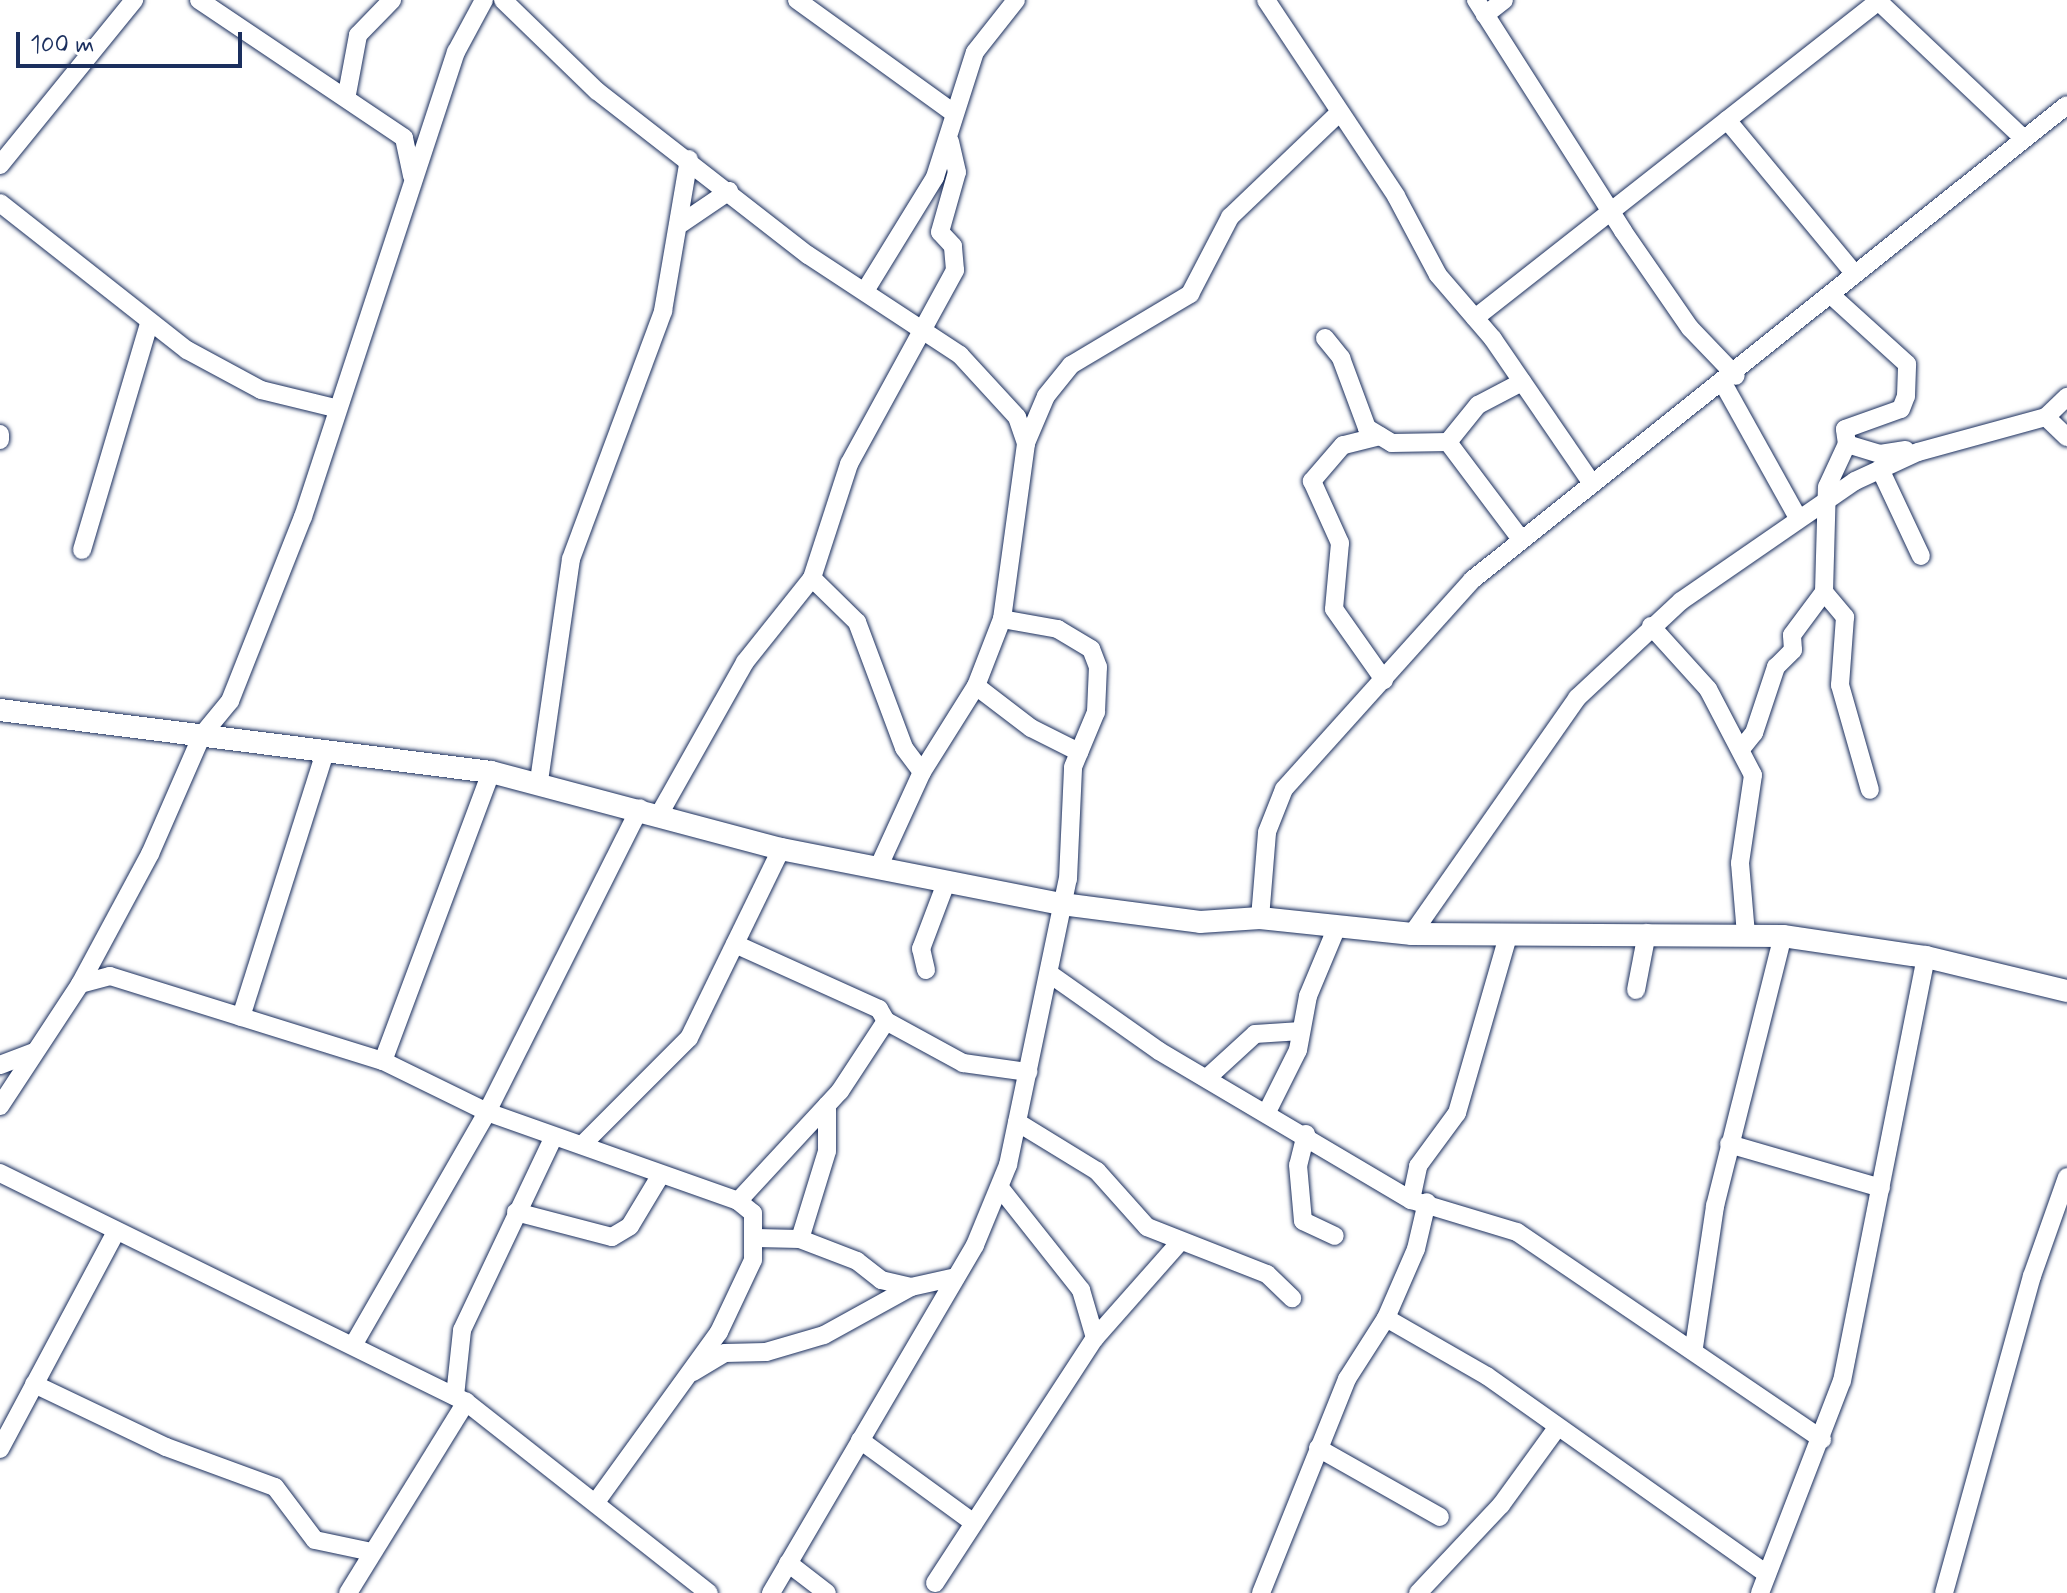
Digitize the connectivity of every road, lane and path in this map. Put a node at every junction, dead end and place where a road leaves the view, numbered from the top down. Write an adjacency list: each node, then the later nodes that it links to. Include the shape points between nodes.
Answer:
1 (134, 0): 22 (street)
2 (199, 0): 12 (street, via 309,77)
3 (392, 0): 12 (street, via 358,35)
4 (484, 0): 17 (street)
5 (503, 0): 21 (street, via 597,91)
6 (797, 0): 14 (street)
7 (1016, 0): 14 (street, via 975,52)
8 (1266, 0): 15 (street)
9 (1504, 0): 11 (street)
10 (1879, 0): 16 (street); 19 (street)
11 (1480, 8): 26 (street)
12 (347, 94): 18 (street)
13 (2067, 105): 19 (street)
14 (951, 111): 20 (street)
15 (1339, 113): 31 (street, via 1409,216 1438,275); 43 (street, via 1230,217 1190,294 1071,365 1046,396)
16 (1727, 120): 26 (street); 28 (street)
17 (430, 127): 18 (street); 23 (street)
18 (404, 138): 23 (street)
19 (2023, 138): 28 (street)
20 (950, 142): 29 (street, via 916,214); 33 (street, via 957,172 940,232 953,246 955,270)
21 (689, 159): 24 (street); 27 (street)
22 (0, 165)
23 (412, 179): 38 (street)
24 (729, 191): 27 (street); 29 (street)
25 (0, 203): 32 (street)
26 (1610, 210): 31 (street); 35 (street)
27 (682, 223): 66 (street, via 663,311 571,559)
28 (1855, 274): 30 (street)
29 (865, 291): 33 (street)
30 (1832, 296): 35 (street); 44 (street, via 1907,364 1901,409 1859,418 1845,429)
31 (1475, 318): 36 (street)
32 (149, 324): 38 (street, via 261,390); 51 (street)
33 (921, 328): 43 (street, via 998,392); 53 (street, via 849,464)
34 (1325, 338): 40 (street, via 1341,358 1367,428)
35 (1730, 380): 47 (street); 49 (street)
36 (1522, 382): 42 (street, via 1478,405); 47 (street)
37 (2067, 397): 39 (street)
38 (335, 408): 60 (street, via 303,517 230,701)
39 (2046, 417): 41 (street); 45 (street)
40 (1380, 436): 42 (street, via 1392,443); 57 (street, via 1343,445 1312,481 1340,543 1334,609)
41 (2067, 437)
42 (1448, 442): 50 (street)
43 (1026, 443): 55 (street)
44 (1847, 444): 45 (street, via 1880,454); 48 (street)
45 (1918, 452): 46 (street)
46 (1880, 469): 48 (street); 52 (street)
47 (1591, 482): 50 (street)
48 (1827, 499): 49 (street); 54 (street)
49 (1798, 518): 56 (street)
50 (1520, 538): 57 (street)
51 (82, 550)
52 (1921, 556)
53 (812, 578): 65 (street, via 857,622 904,748); 68 (street, via 745,662)
54 (1824, 592): 61 (street, via 1792,635 1793,650 1776,667 1770,695); 67 (street, via 1845,617 1840,685)
55 (1002, 619): 58 (street); 63 (street, via 1058,629 1091,649 1096,712)
56 (1651, 626): 61 (street, via 1708,689); 77 (street, via 1548,734)
57 (1384, 680): 73 (street, via 1284,789 1267,832)
58 (976, 686): 63 (street, via 1031,728); 65 (street)
59 (2, 713): 60 (street)
60 (202, 735): 62 (street); 84 (street, via 150,854)
61 (1741, 749): 78 (street, via 1753,775 1740,863)
62 (325, 752): 64 (street); 87 (street)
63 (1079, 752): 72 (street)
64 (491, 772): 66 (street); 91 (street)
65 (922, 772): 70 (street)
66 (539, 781): 68 (street)
67 (1870, 790)
68 (650, 810): 69 (street); 97 (street)
69 (781, 849): 70 (street); 80 (street)
70 (879, 866): 71 (street)
71 (946, 883): 72 (street); 82 (street, via 921,949)
72 (1062, 904): 73 (street, via 1200,922); 83 (street)
73 (1260, 918): 74 (street)
74 (1336, 929): 77 (street); 89 (street)
75 (1509, 933): 76 (street); 77 (street); 110 (street, via 1457,1113 1418,1166)
76 (1647, 933): 78 (street); 85 (street)
77 (1412, 934)
78 (1746, 935): 79 (street)
79 (1783, 936): 81 (street); 102 (street)
80 (735, 944): 88 (street, via 879,1009); 103 (street, via 689,1038)
81 (1926, 957): 86 (street); 107 (street)
82 (926, 970)
83 (1050, 974): 93 (street); 94 (street)
84 (80, 984): 87 (street, via 110,976); 90 (street)
85 (1636, 990)
86 (2067, 991)
87 (241, 1017): 91 (street)
88 (886, 1021): 93 (street, via 963,1063); 95 (street)
89 (1301, 1031): 94 (street, via 1255,1034); 98 (street, via 1278,1103)
90 (35, 1052): 92 (street); 96 (street)
91 (383, 1061): 97 (street)
92 (0, 1065)
93 (1028, 1072): 99 (street)
94 (1207, 1078): 98 (street)
95 (827, 1105): 109 (street); 115 (street, via 827,1151)
96 (0, 1106)
97 (487, 1112): 101 (street); 122 (street)
98 (1267, 1112): 100 (street)
99 (1017, 1122): 108 (street); 116 (street, via 1097,1171 1147,1227)
100 (1306, 1134): 110 (street); 113 (street, via 1298,1165 1303,1221)
101 (553, 1138): 103 (street); 111 (street)
102 (1729, 1144): 107 (street); 123 (street)
103 (582, 1145): 105 (street)
104 (0, 1173): 112 (street)
105 (660, 1176): 109 (street); 111 (street, via 630,1226 612,1237)
106 (2067, 1177): 146 (street, via 2032,1276)
107 (1881, 1188): 128 (street, via 1852,1340)
108 (1001, 1189): 117 (street); 121 (street, via 1081,1290)
109 (738, 1201): 114 (street, via 753,1213)
110 (1419, 1201): 120 (street); 123 (street, via 1517,1232)
111 (516, 1212): 126 (street, via 462,1330)
112 (116, 1232): 122 (street); 125 (street)
113 (1335, 1236)
114 (756, 1238): 115 (street); 124 (street, via 719,1332)
115 (800, 1239): 118 (street, via 857,1261 881,1280)
116 (1180, 1242): 119 (street, via 1217,1249 1267,1274); 121 (street)
117 (956, 1277): 118 (street); 129 (street)
118 (911, 1287): 124 (street, via 824,1335 766,1352 725,1353)
119 (1292, 1298)
120 (1386, 1318): 127 (street, via 1487,1376); 130 (street, via 1347,1379)
121 (1095, 1338): 134 (street)
122 (355, 1342): 126 (street)
123 (1694, 1347): 128 (street)
124 (687, 1376): 132 (street)
125 (34, 1384): 131 (street); 135 (street, via 166,1447 275,1487 315,1540)
126 (460, 1399): 132 (street); 135 (street)
127 (1557, 1428): 137 (street); 144 (street, via 1501,1505)
128 (1822, 1439): 137 (street)
129 (860, 1440): 134 (street); 136 (street)
130 (1318, 1448): 133 (street); 143 (street)
131 (0, 1449)
132 (595, 1503): 140 (street)
133 (1440, 1517)
134 (974, 1523): 138 (street)
135 (372, 1552): 139 (street)
136 (788, 1563): 141 (street); 142 (street)
137 (1767, 1574): 145 (street)
138 (935, 1583)
139 (348, 1593)
140 (709, 1593)
141 (771, 1593)
142 (827, 1593)
143 (1261, 1593)
144 (1418, 1593)
145 (1760, 1593)
146 (1944, 1593)

